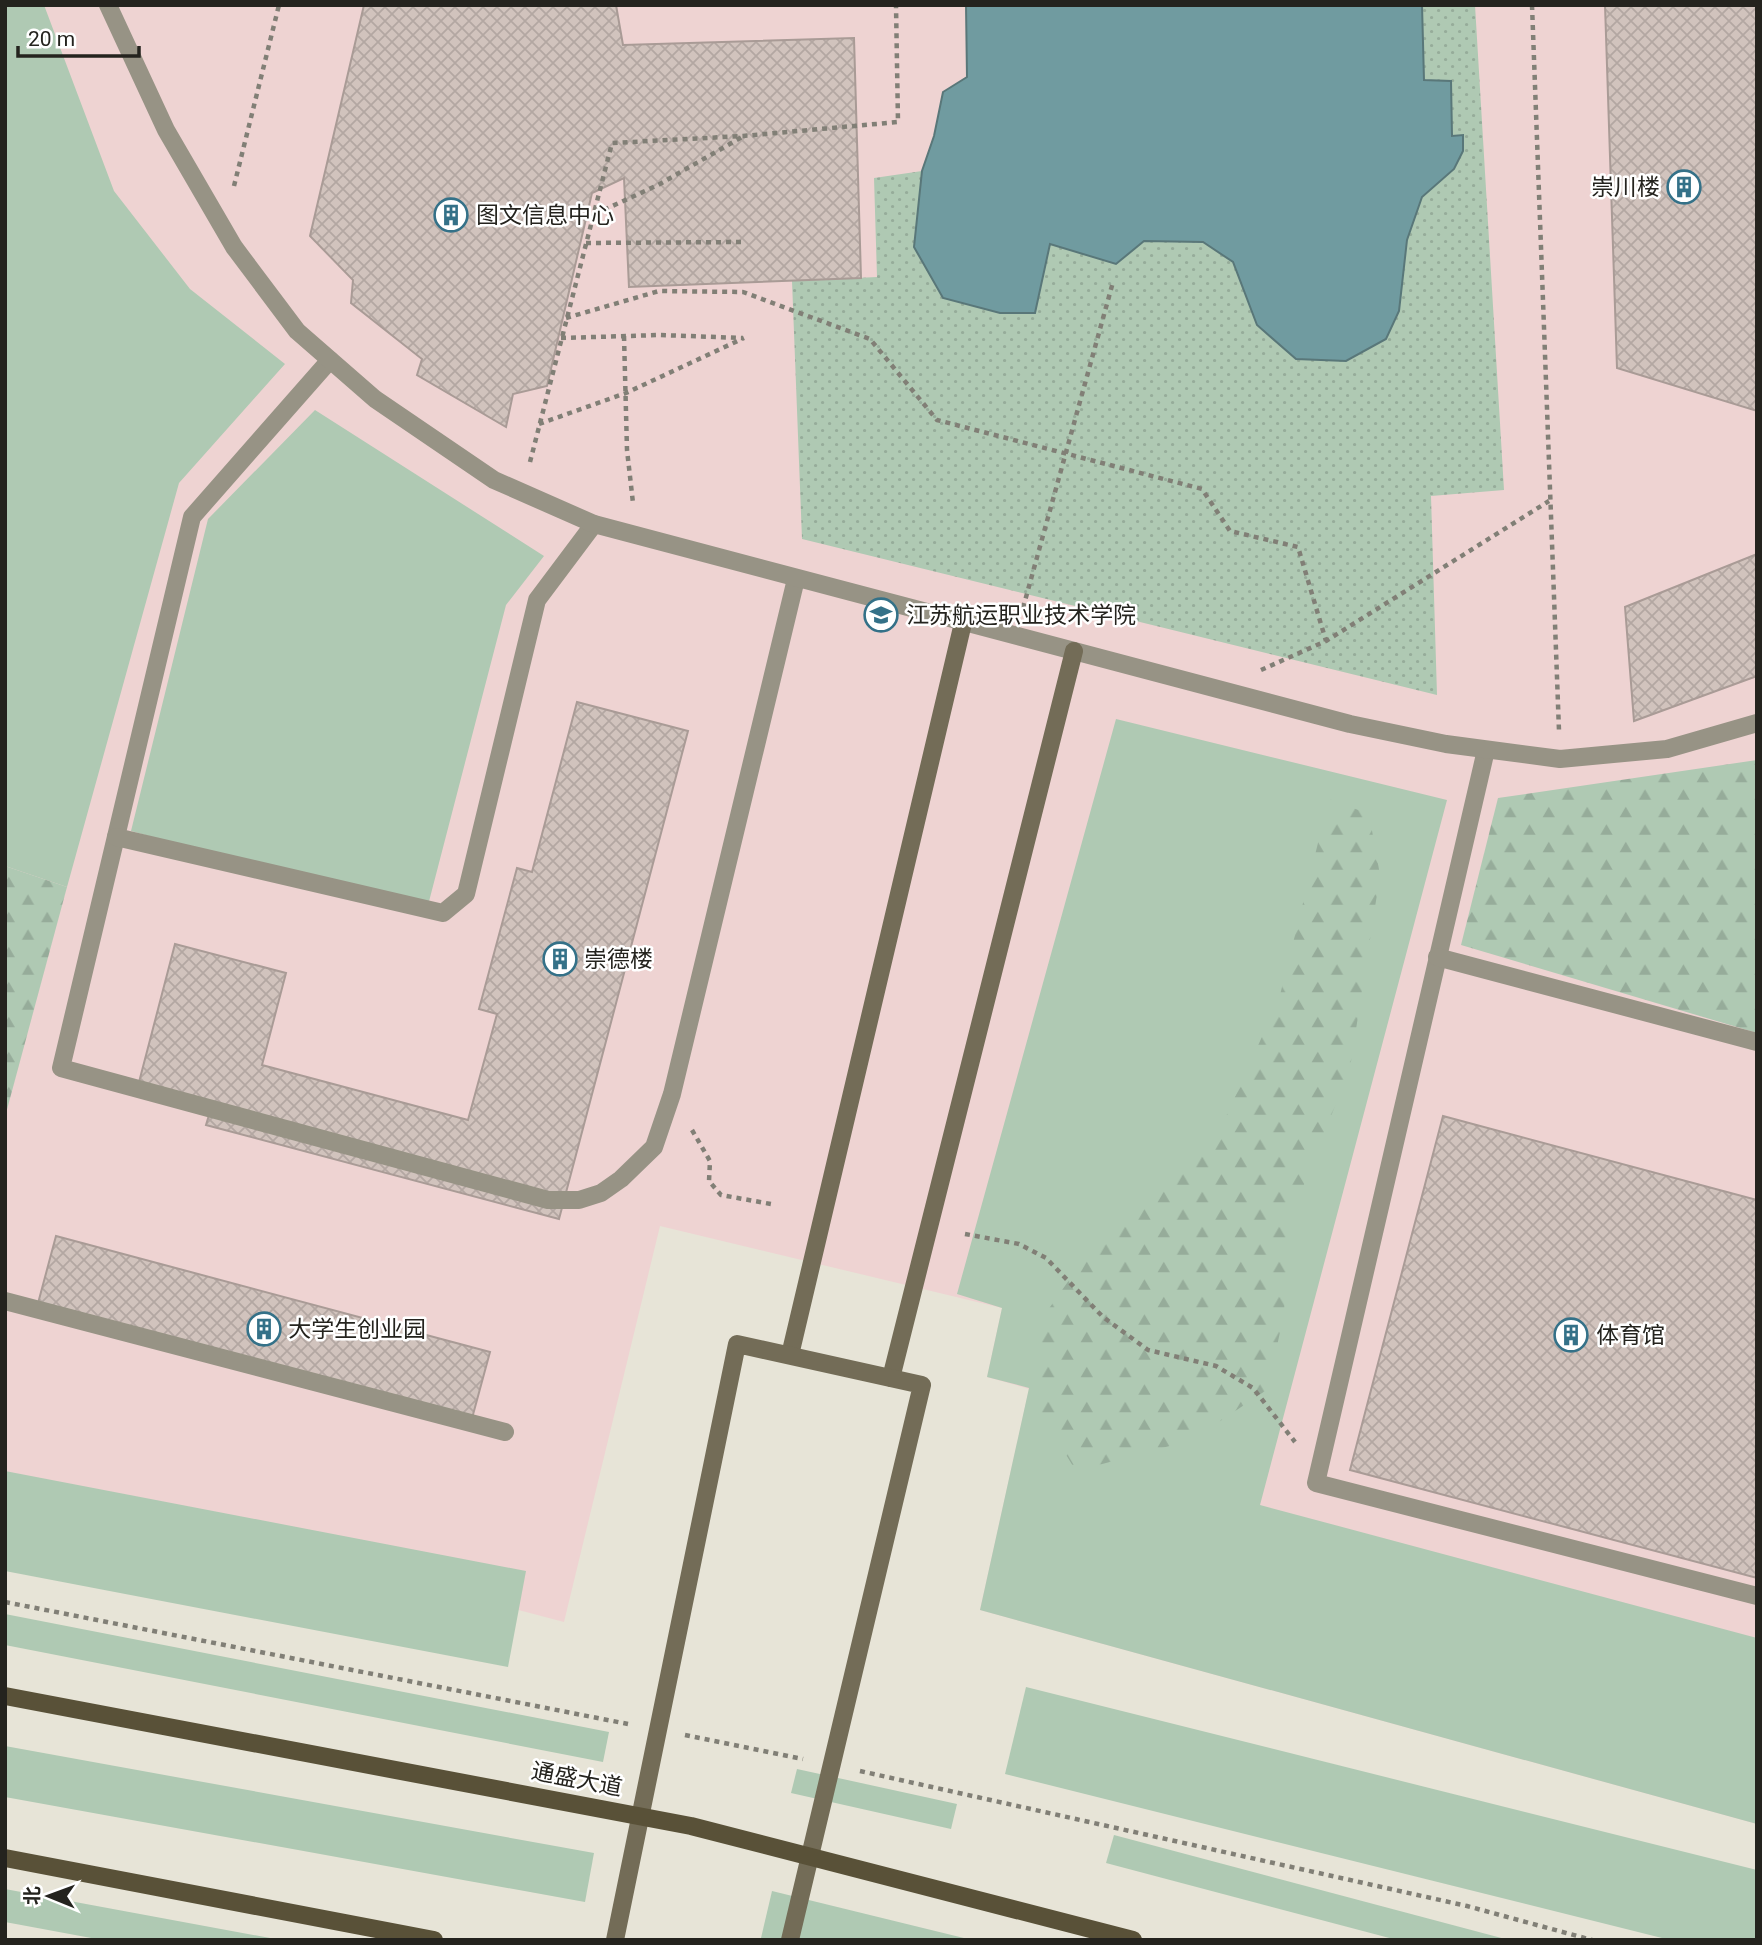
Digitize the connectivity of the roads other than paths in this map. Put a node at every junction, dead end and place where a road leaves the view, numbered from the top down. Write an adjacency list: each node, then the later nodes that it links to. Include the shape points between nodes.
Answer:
1 (108, 5): 2 (street, via 166,130 223,227 297,331)
2 (330, 360): 3 (street, via 375,399 494,480); 9 (street, via 192,517)
3 (594, 524): 4 (street); 9 (street, via 537,600 466,894 443,913)
4 (796, 579): 5 (street); 9 (street, via 671,1094 654,1147 601,1193 579,1200 548,1200 61,1068)
5 (963, 623): 6 (street); 13 (street)
6 (1074, 652): 8 (street, via 1350,724); 14 (street)
7 (1757, 723): 8 (street, via 1667,749 1560,760)
8 (1486, 750): 10 (street)
9 (116, 836)
10 (1437, 957): 11 (street); 16 (street, via 1315,1483)
11 (1757, 1042)
12 (5, 1301): 15 (street)
13 (790, 1355): 14 (street); 18 (street, via 737,1344)
14 (891, 1378): 19 (street, via 922,1385)
15 (505, 1432)
16 (1757, 1595)
17 (5, 1696): 18 (main road, 通盛大道)
18 (640, 1816): 19 (main road, 通盛大道); 22 (street)
19 (810, 1857): 23 (street); 24 (main road, 通盛大道)
20 (5, 1858): 21 (main road)
21 (434, 1940)
22 (615, 1940)
23 (790, 1940)
24 (1133, 1940)

